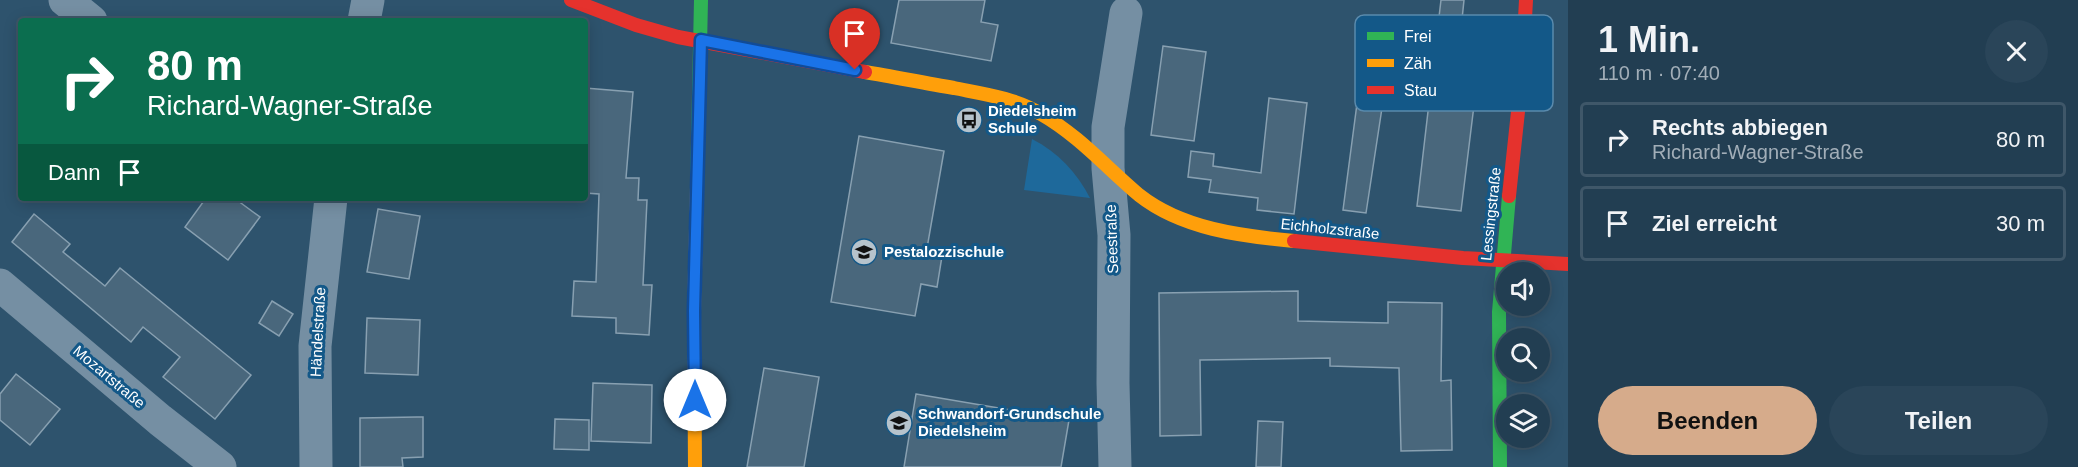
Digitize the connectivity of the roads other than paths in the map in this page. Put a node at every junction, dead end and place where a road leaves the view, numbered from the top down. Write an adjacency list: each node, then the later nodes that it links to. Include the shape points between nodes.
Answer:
1 (65, 0): 8 (street)
2 (368, 0): 9 (street)
3 (571, 0): 10 (street, Eichholzstraße, via 636,25)
4 (701, 0): 10 (street)
5 (1526, 0): 7 (street, Lessingstraße)
6 (1126, 13): 12 (street, Seestraße, via 1108,127)
7 (1525, 15)
8 (87, 18)
9 (365, 18)
10 (701, 40): 12 (street, Eichholzstraße, via 1019,103 1042,114); 19 (street)
11 (1518, 111): 14 (street, Lessingstraße)
12 (1108, 168): 14 (street, Eichholzstraße, via 1179,219 1248,237); 20 (street, Seestraße, via 1114,235)
13 (331, 201): 18 (street, Händelstraße, via 315,346)
14 (1502, 260): 15 (street, Eichholzstraße); 21 (street, Lessingstraße)
15 (1568, 264)
16 (0, 285): 17 (street, Mozartstraße)
17 (220, 467)
18 (316, 467)
19 (695, 467)
20 (1115, 467)
21 (1500, 467)

